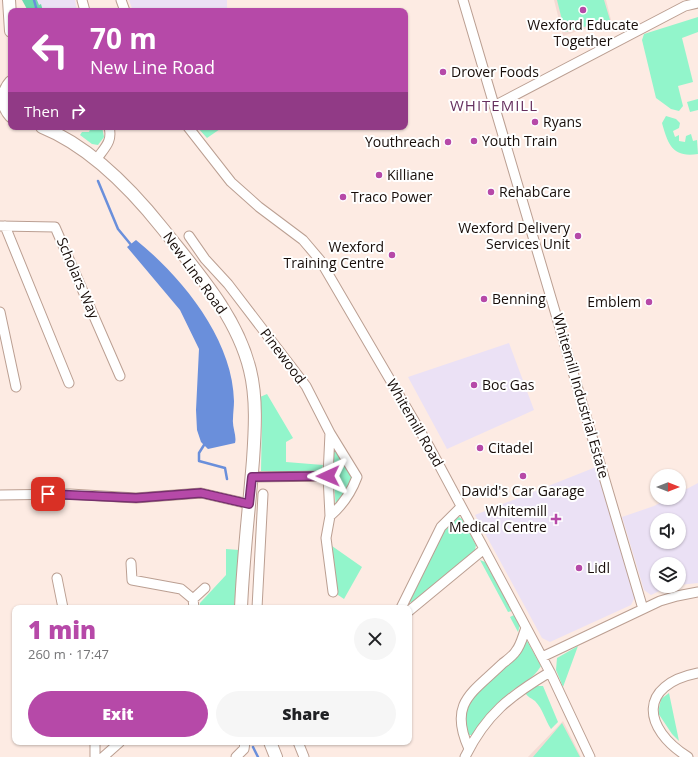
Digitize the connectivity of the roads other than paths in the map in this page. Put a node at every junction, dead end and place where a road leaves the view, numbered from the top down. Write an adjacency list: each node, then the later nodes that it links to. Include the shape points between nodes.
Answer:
1 (463, 0): 4 (street, Whitemill Industrial Estate)
2 (698, 3): 4 (street, via 685,6)
3 (8, 85): 5 (main road, via 3,101)
4 (494, 106): 41 (street, Whitemill Industrial Estate)
5 (7, 113)
6 (49, 130): 10 (main road, New Line Road)
7 (65, 130): 10 (main road, New Line Road)
8 (110, 130): 11 (street, via 111,138 108,145)
9 (190, 130): 26 (street, Whitemill Road, via 231,182 303,240 320,260)
10 (71, 140): 11 (main road, New Line Road)
11 (96, 160): 15 (main road, New Line Road, via 152,215)
12 (3, 226): 17 (street, Scholars Way, via 55,227); 18 (street, Scholars Way)
13 (189, 236): 14 (street, Pinewood, via 205,259)
14 (228, 284): 15 (street); 20 (street, Pinewood, via 306,386)
15 (214, 295): 22 (main road, New Line Road, via 229,319 250,370 255,435)
16 (0, 312): 19 (street)
17 (120, 376)
18 (69, 383)
19 (16, 387)
20 (330, 433): 21 (street, Pinewood); 27 (street, Pinewood, via 357,477 342,506)
21 (328, 476): 22 (street); 27 (street, Pinewood)
22 (252, 477): 25 (main road, New Line Road)
23 (263, 494): 33 (street)
24 (0, 495): 25 (street, via 70,494 129,498 201,493)
25 (249, 504): 32 (main road, New Line Road)
26 (462, 507): 28 (street, Whitemill Road); 40 (street, via 441,527)
27 (330, 516): 34 (street, Pinewood, via 326,538)
28 (484, 550): 42 (street); 43 (street, Whitemill Road)
29 (131, 564): 36 (street, via 132,580 181,589)
30 (57, 578): 37 (street)
31 (205, 588): 36 (street)
32 (242, 588): 33 (street); 38 (main road, New Line Road)
33 (256, 589): 39 (street)
34 (333, 592)
35 (698, 592): 41 (street, via 677,596)
36 (194, 604)
37 (62, 605)
38 (241, 605)
39 (257, 605)
40 (402, 605)
41 (643, 609): 44 (street)
42 (412, 610)
43 (526, 628): 44 (street, Whitemill Road); 52 (street, via 516,651 468,697 461,708 460,720)
44 (542, 657): 45 (street, Whitemill Road)
45 (550, 672): 52 (street, via 500,705 484,724); 58 (street, Whitemill Road)
46 (698, 673): 59 (street, via 683,677 667,686 653,700 652,713 655,724 672,745)
47 (95, 745): 53 (street)
48 (117, 745): 54 (street)
49 (245, 745): 55 (street)
50 (271, 745): 56 (main road)
51 (299, 745): 57 (street)
52 (467, 753)
53 (95, 757)
54 (103, 757)
55 (236, 757)
56 (276, 757)
57 (304, 757)
58 (590, 757)
59 (688, 757)

